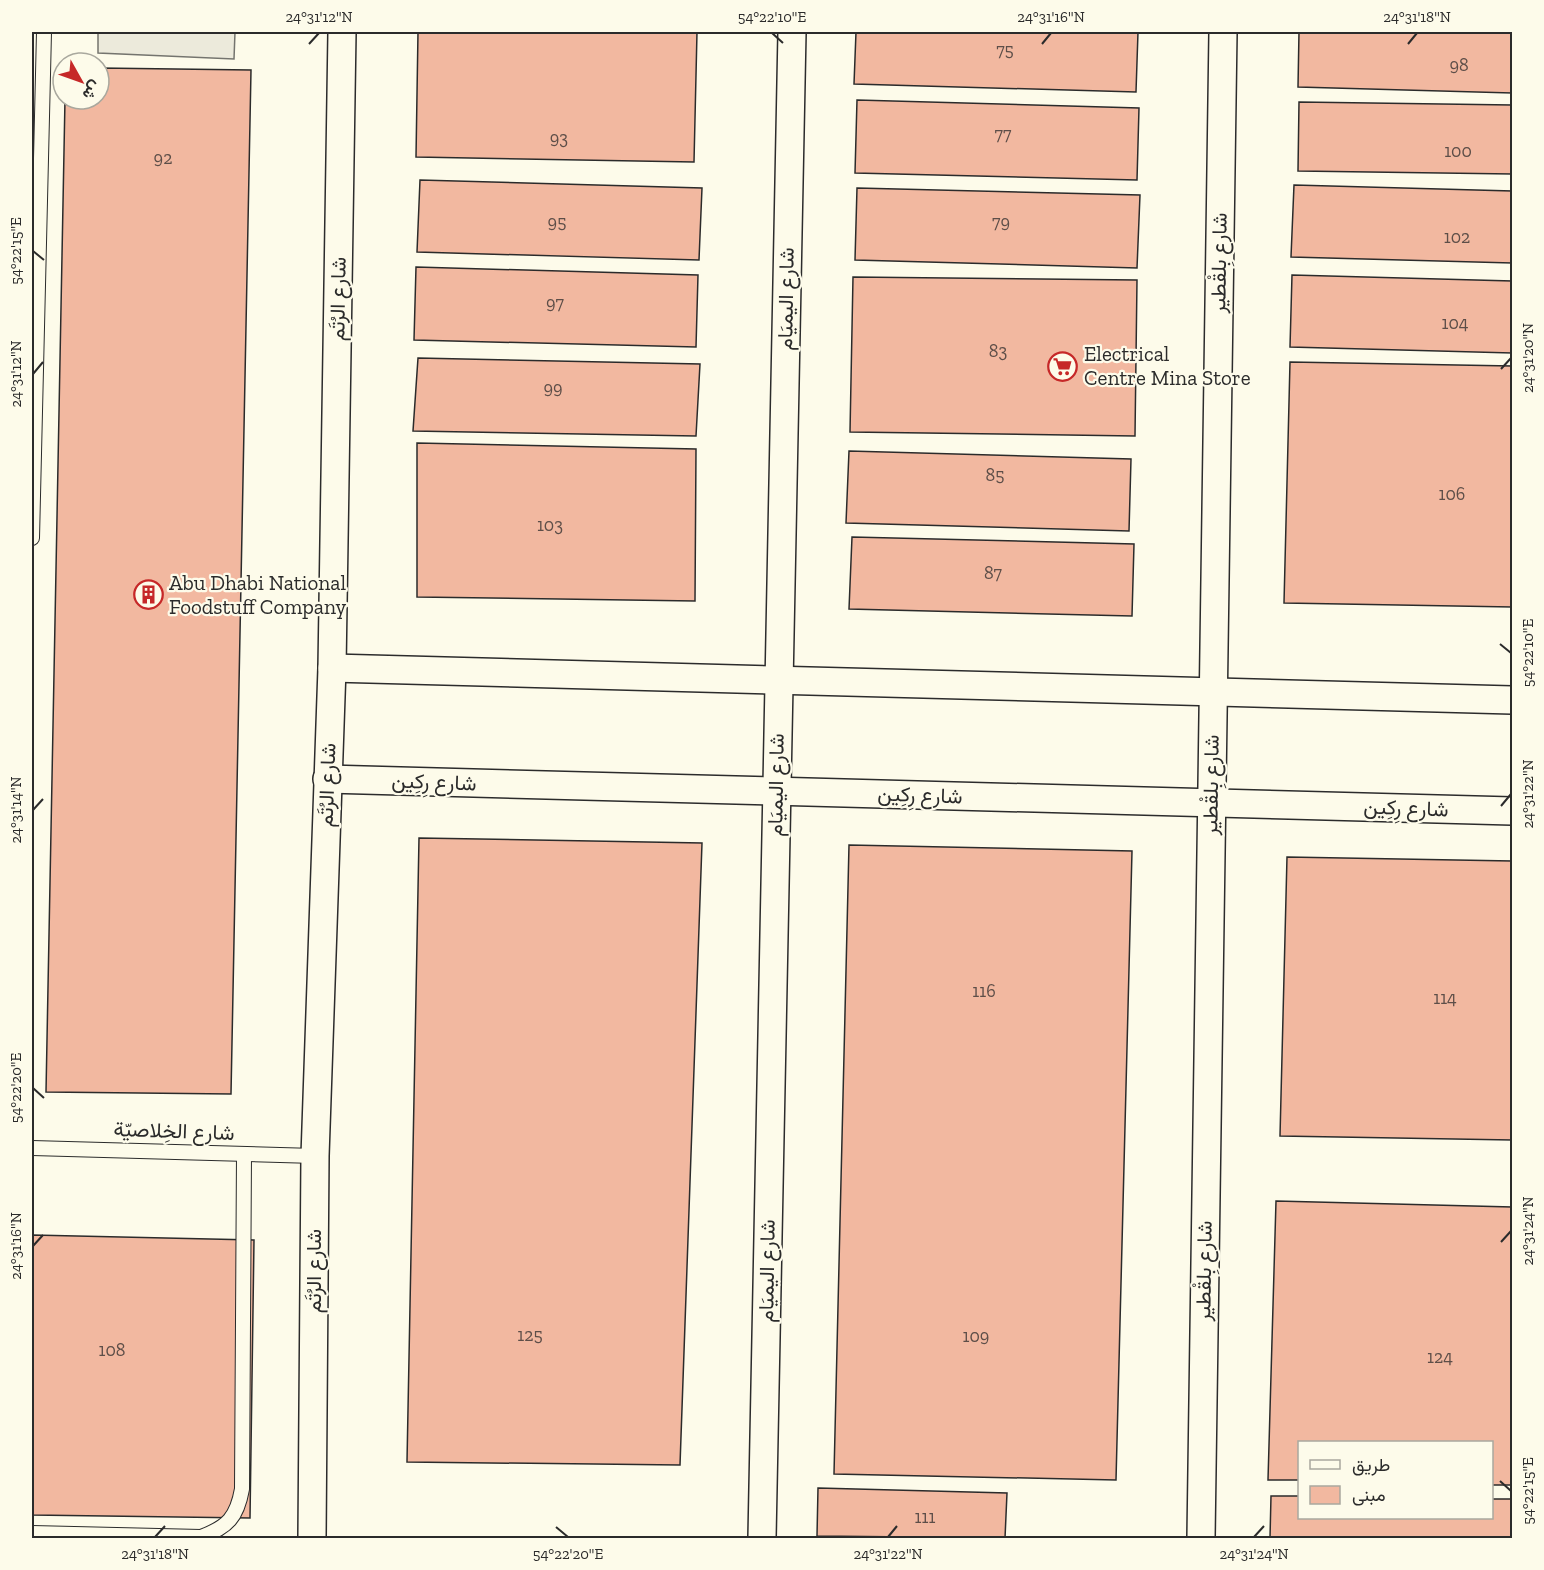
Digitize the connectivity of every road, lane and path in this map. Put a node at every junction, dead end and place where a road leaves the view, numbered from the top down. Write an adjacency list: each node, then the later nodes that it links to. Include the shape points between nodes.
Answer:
1 (44, 32): 5 (lane)
2 (342, 32): 6 (street, شارع الرُتَم)
3 (792, 32): 7 (street, شارع اليميَام)
4 (1223, 32): 8 (street, شارع بِلقْطير)
5 (32, 538)
6 (332, 668): 7 (street); 10 (street, شارع الرُتَم)
7 (778, 680): 8 (street); 11 (street, شارع اليميَام)
8 (1213, 692): 9 (street); 12 (street, شارع بِلقْطير)
9 (1512, 700)
10 (327, 779): 11 (street, شارع رِكِين); 16 (street, شارع الرُتَم)
11 (776, 791): 12 (street, شارع رِكِين); 19 (street, شارع اليميَام)
12 (1211, 802): 13 (street, شارع رِكِين); 20 (street, شارع بِلقْطير)
13 (1512, 811)
14 (32, 1148): 15 (lane, شارع الخِلاصيّة)
15 (244, 1154): 16 (lane, شارع الخِلاصيّة); 17 (lane, via 242,1489 231,1521 201,1537)
16 (315, 1156): 18 (street, شارع الرُتَم)
17 (32, 1533)
18 (312, 1539)
19 (762, 1539)
20 (1201, 1539)

